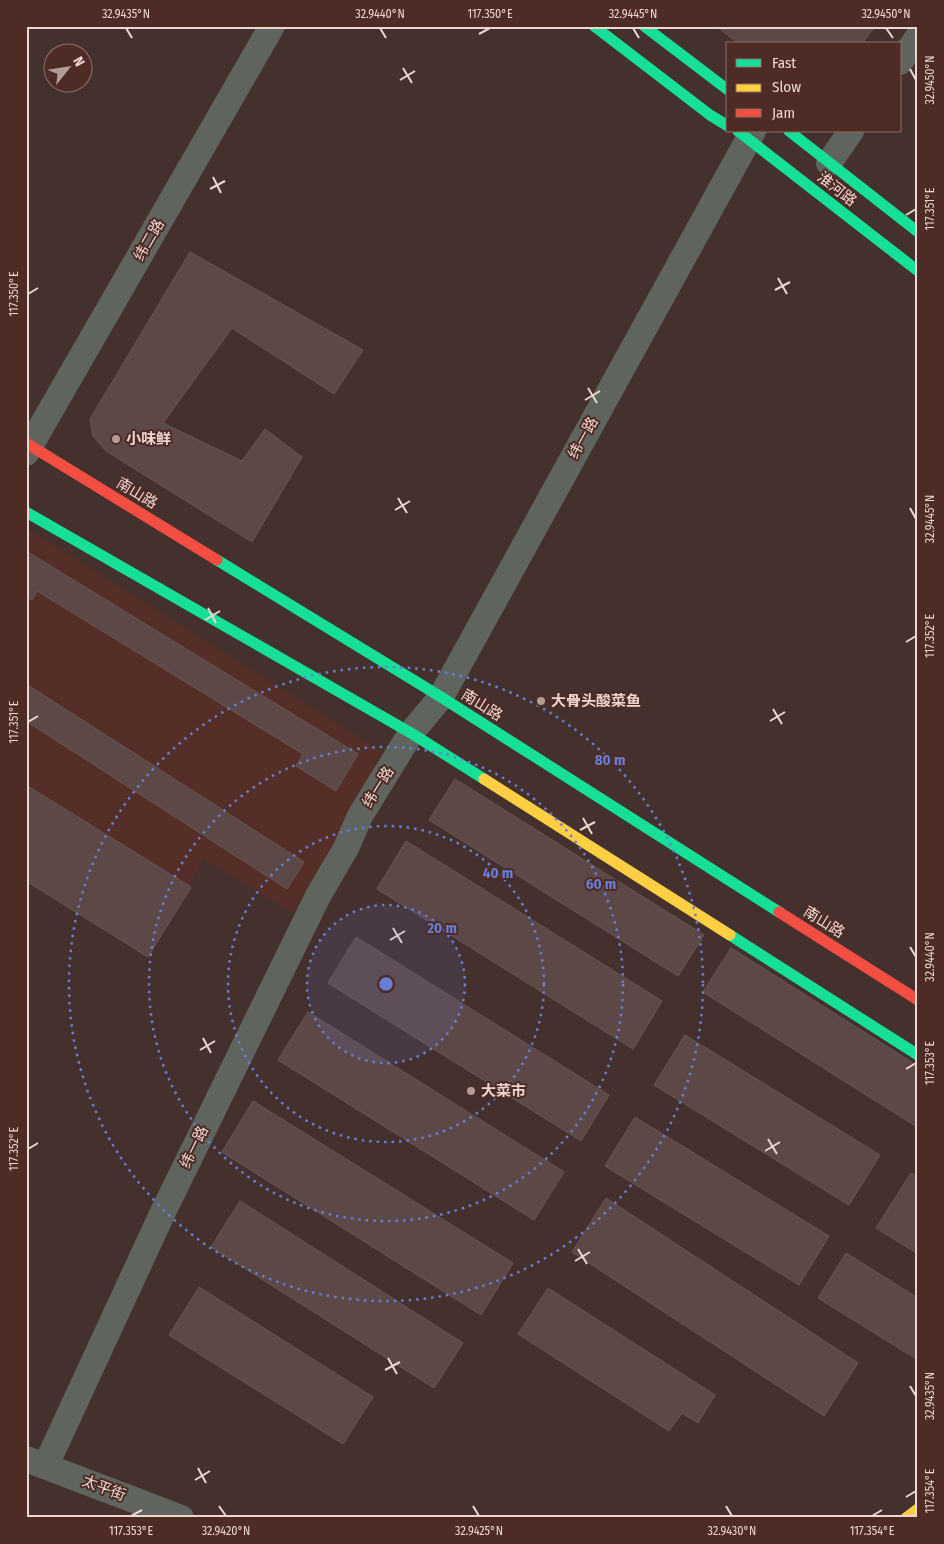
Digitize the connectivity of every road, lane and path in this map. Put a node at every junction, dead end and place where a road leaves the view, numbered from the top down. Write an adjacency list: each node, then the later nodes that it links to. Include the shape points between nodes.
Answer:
1 (272, 26): 14 (street, 纬二路)
2 (594, 26): 7 (street, 淮河路, via 710,115)
3 (644, 26): 6 (street)
4 (918, 37): 5 (street)
5 (902, 59)
6 (726, 88)
7 (726, 124)
8 (742, 132): 13 (street, 淮河路); 16 (street, 纬一路)
9 (790, 132): 11 (street, 淮河路)
10 (850, 132): 11 (street)
11 (829, 163): 12 (street, 淮河路)
12 (918, 232)
13 (918, 271)
14 (28, 448): 16 (street, 南山路)
15 (26, 512): 17 (street)
16 (440, 697): 17 (street, 纬一路); 18 (street, 南山路)
17 (411, 733): 19 (street); 20 (street, 纬一路, via 360,816 318,896)
18 (918, 1000)
19 (918, 1055)
20 (36, 1462): 22 (street, 太平街)
21 (918, 1509): 23 (street)
22 (181, 1518)
23 (906, 1518)

